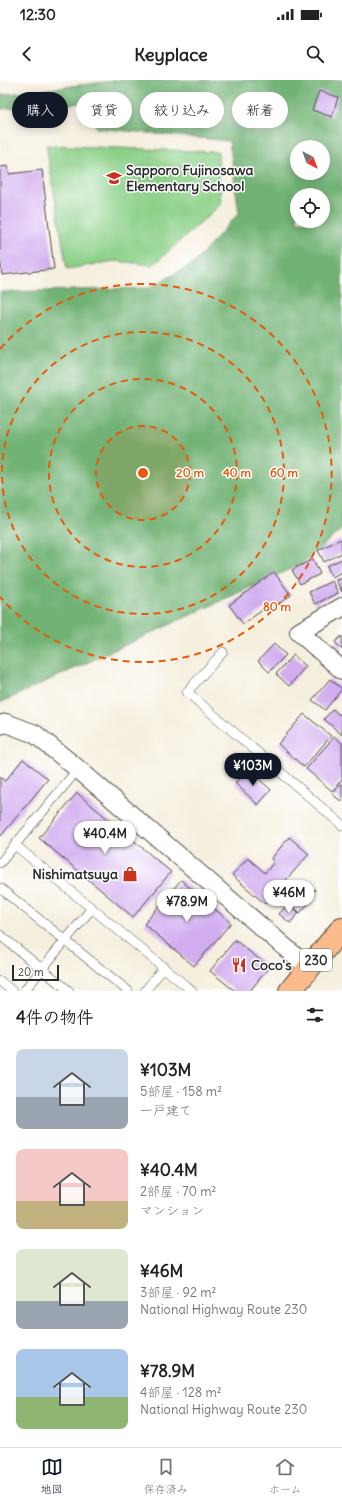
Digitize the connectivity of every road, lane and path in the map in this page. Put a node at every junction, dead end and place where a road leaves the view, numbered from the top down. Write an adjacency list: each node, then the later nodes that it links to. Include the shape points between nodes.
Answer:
1 (342, 607): 3 (street, via 299,632)
2 (223, 652): 6 (lane, via 188,692)
3 (342, 670)
4 (0, 725): 5 (street, via 6,723 35,734)
5 (78, 768): 7 (lane); 15 (street)
6 (342, 825)
7 (15, 845): 8 (lane); 10 (lane)
8 (0, 863)
9 (0, 888): 13 (lane)
10 (92, 908): 13 (lane); 14 (lane)
11 (342, 928): 15 (highway, 230)
12 (0, 935): 16 (lane)
13 (65, 941): 16 (lane); 21 (lane)
14 (164, 968): 22 (lane); 23 (lane)
15 (309, 968): 24 (highway, 230)
16 (42, 969): 19 (lane); 20 (lane)
17 (0, 981): 18 (lane)
18 (12, 991)
19 (24, 991)
20 (69, 991)
21 (128, 991)
22 (145, 991)
23 (192, 991)
24 (290, 991)

